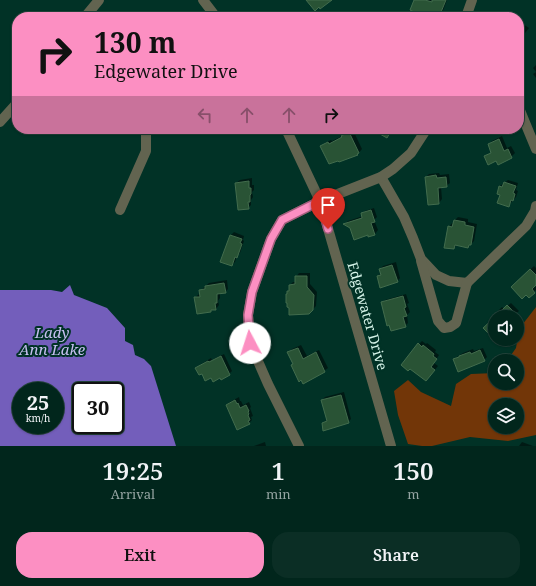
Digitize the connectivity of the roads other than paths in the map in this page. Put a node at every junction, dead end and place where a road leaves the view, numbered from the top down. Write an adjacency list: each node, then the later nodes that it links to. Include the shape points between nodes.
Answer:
1 (99, 0): 4 (street)
2 (203, 0): 5 (street)
3 (472, 0): 6 (street)
4 (89, 12)
5 (212, 12)
6 (468, 12)
7 (12, 109): 9 (street)
8 (524, 120): 13 (street)
9 (0, 122)
10 (146, 134): 17 (street, via 146,151)
11 (288, 134): 15 (street, Edgewater Drive)
12 (423, 134): 14 (street, via 411,153)
13 (536, 149)
14 (381, 177): 15 (street); 18 (street, via 404,217)
15 (320, 201): 20 (street, via 282,220 271,239 252,292 248,315 250,343); 21 (street, Edgewater Drive)
16 (536, 206): 19 (street, via 526,226)
17 (120, 210)
18 (421, 259): 19 (street, via 436,275 449,281); 19 (street, via 438,321 444,328 450,328 456,323)
19 (467, 283)
20 (299, 446)
21 (391, 446)

